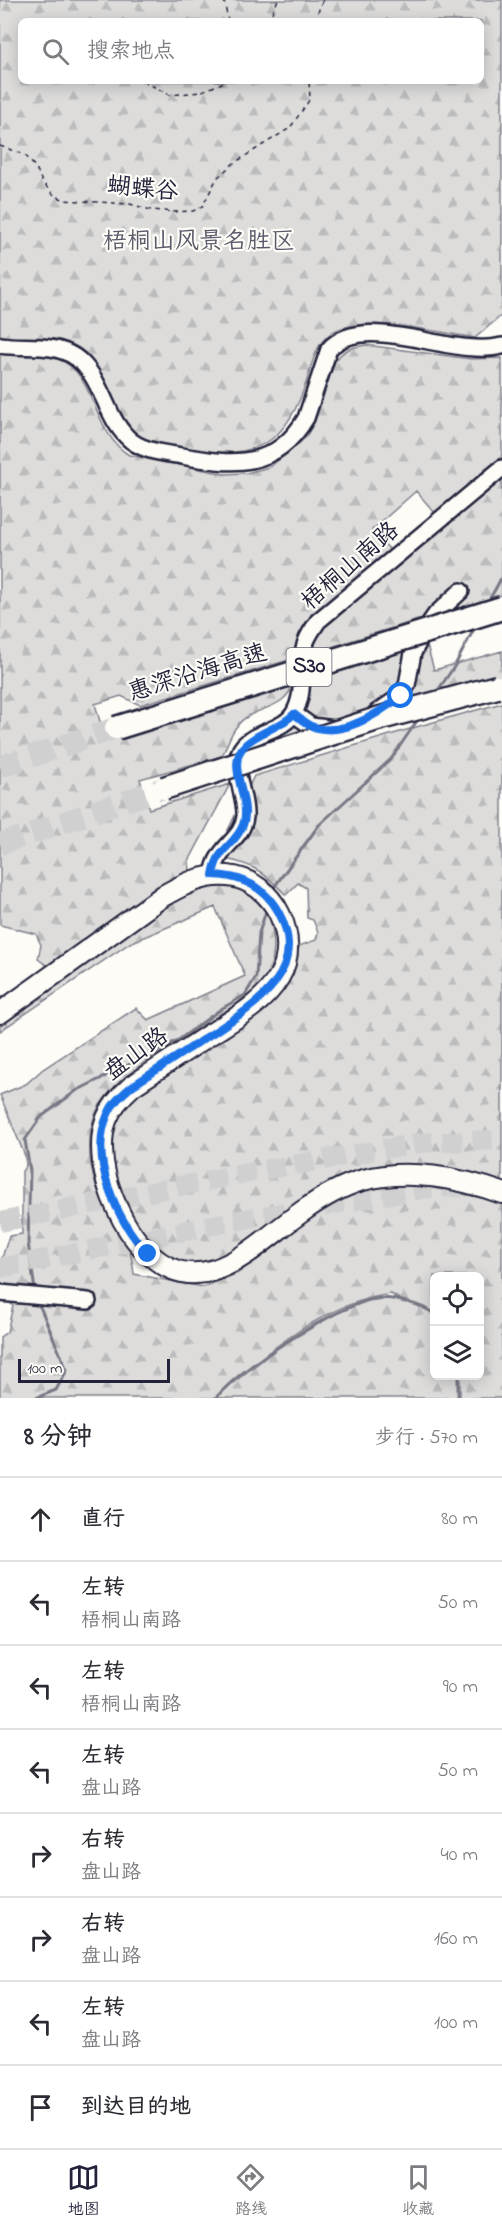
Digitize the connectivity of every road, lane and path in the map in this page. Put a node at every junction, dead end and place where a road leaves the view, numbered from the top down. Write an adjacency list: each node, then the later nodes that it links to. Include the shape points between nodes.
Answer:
1 (224, 0): 4 (path)
2 (278, 0): 5 (path)
3 (323, 0): 6 (path)
4 (227, 18)
5 (269, 18)
6 (315, 18)
7 (149, 84): 8 (path, via 170,95 200,92)
8 (220, 84)
9 (309, 84): 10 (path, 蝴蝶谷, via 310,99 290,128 234,163 217,178 202,207 193,211 64,200 53,195 25,154)
10 (0, 146)
11 (0, 345): 12 (street, via 52,347 76,358 93,377 120,429 142,447 237,463 267,455 300,428 329,349 345,337 371,334 472,348)
12 (502, 345)
13 (502, 468): 17 (street, 梧桐山南路, via 318,621 305,645 303,682)
14 (461, 591): 17 (street, via 424,631 413,653 407,685 390,705 344,728 311,726)
15 (502, 608): 18 (highway, 惠深沿海高速 / S30, bridge)
16 (497, 687): 19 (highway, bridge, via 377,719)
17 (294, 714): 20 (street, via 245,744 239,754 244,823 239,834 220,852)
18 (116, 728)
19 (164, 788)
20 (213, 875): 21 (main road, 盘山路, via 198,878 163,896); 22 (main road, 盘山路, via 246,881 268,897 284,924 286,963 271,989 251,1007 132,1086 108,1113 101,1149 104,1167 119,1211 138,1244 159,1263 174,1270 201,1273 231,1264 303,1210 347,1185 364,1180 423,1176)
21 (0, 1013)
22 (502, 1193)
23 (0, 1293): 24 (street)
24 (88, 1301)

